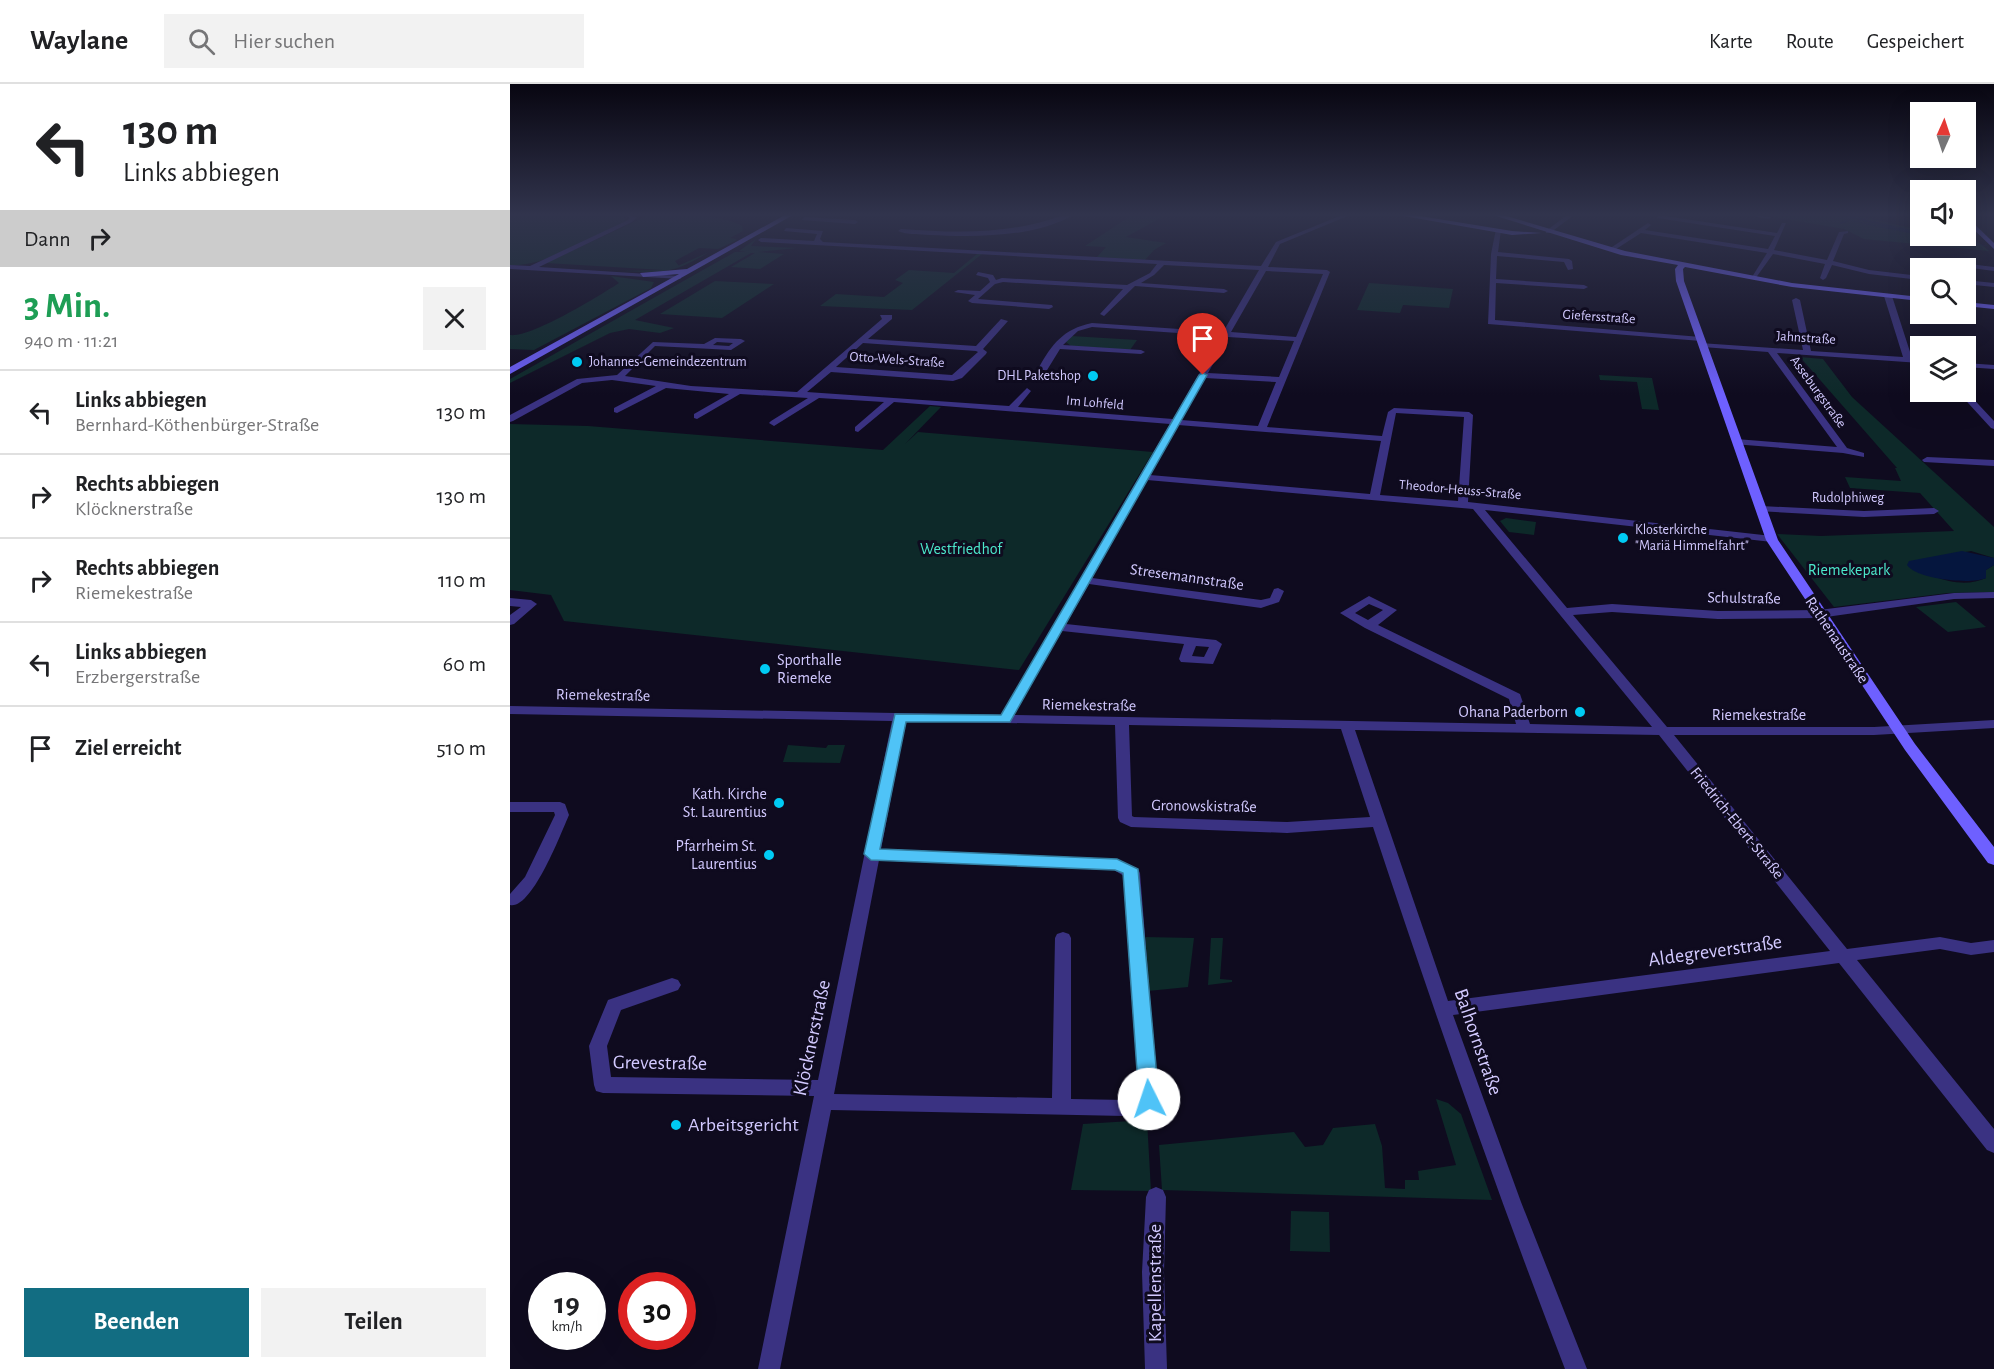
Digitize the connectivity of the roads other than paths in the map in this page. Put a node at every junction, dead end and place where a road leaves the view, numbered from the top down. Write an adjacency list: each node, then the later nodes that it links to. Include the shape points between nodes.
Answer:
1 (643, 275): 14 (street)
2 (684, 275): 14 (street)
3 (984, 275): 17 (street, via 991,276)
4 (1150, 275): 21 (street)
5 (1260, 275): 36 (street, via 1247,304)
6 (1326, 275): 37 (street)
7 (1493, 275): 16 (street, Giefersstraße)
8 (1679, 275): 39 (street, Rathenaustraße)
9 (1744, 275): 12 (street)
10 (1824, 275): 15 (street)
11 (1894, 275): 13 (street)
12 (1755, 277): 27 (street)
13 (1910, 277)
14 (679, 278): 50 (street)
15 (1822, 278)
16 (1493, 281): 22 (street); 39 (street, Giefersstraße, via 1491,322)
17 (994, 282): 18 (street); 26 (street)
18 (1045, 282): 21 (street); 25 (street)
19 (1976, 283): 20 (street)
20 (1994, 285)
21 (1130, 286): 23 (street); 33 (street)
22 (1584, 287)
23 (1224, 291)
24 (958, 292): 26 (street)
25 (1036, 292)
26 (981, 293): 31 (street, via 972,301)
27 (1888, 296): 28 (street); 46 (street)
28 (1910, 298)
29 (1797, 300): 45 (street)
30 (1976, 305): 32 (street)
31 (1049, 307)
32 (1994, 307)
33 (1104, 314)
34 (883, 317): 38 (street, via 889,317)
35 (1004, 321): 42 (street, Otto-Wels-Straße)
36 (1224, 335): 37 (street); 40 (street, via 1092,326 1074,330); 52 (street)
37 (1297, 339): 54 (street)
38 (862, 341): 42 (street, Otto-Wels-Straße); 49 (street)
39 (1702, 342): 43 (street, Jahnstraße); 72 (street, Rathenaustraße)
40 (1060, 346): 44 (street); 51 (street, via 1042,366)
41 (705, 347): 53 (street, via 653,344)
42 (978, 349): 49 (street, Otto-Wels-Straße, via 983,352 953,378)
43 (1770, 349): 45 (street, Jahnstraße); 73 (street, Asseburgstraße)
44 (1141, 352)
45 (1807, 352): 46 (street, Jahnstraße)
46 (1908, 359)
47 (1976, 366): 48 (street)
48 (1994, 367)
49 (829, 369): 58 (street)
50 (510, 371)
51 (1041, 374)
52 (1203, 375): 54 (street); 67 (street)
53 (619, 378): 55 (street, Im Lohfeld); 65 (street, Im Lohfeld, via 580,381)
54 (1282, 381): 70 (street)
55 (663, 386): 56 (street, Im Lohfeld); 63 (street)
56 (739, 391): 58 (street, Im Lohfeld); 64 (street)
57 (1027, 391): 62 (street)
58 (800, 394): 59 (street, Im Lohfeld)
59 (818, 395): 60 (street, Im Lohfeld); 66 (street)
60 (891, 400): 62 (street, Im Lohfeld); 69 (street)
61 (1971, 402): 68 (street)
62 (1011, 409): 67 (street, Im Lohfeld)
63 (617, 410)
64 (698, 417)
65 (510, 419)
66 (774, 423)
67 (1177, 423): 70 (street, Im Lohfeld); 77 (street)
68 (1994, 426)
69 (858, 429)
70 (1261, 429): 71 (street, Im Lohfeld)
71 (1386, 439): 78 (street); 79 (street, via 1395,410 1470,415)
72 (1736, 442): 73 (street, Asseburgstraße); 80 (street, Rathenaustraße)
73 (1844, 450): 74 (street, Asseburgstraße)
74 (1861, 455)
75 (1927, 460): 76 (street)
76 (1994, 463)
77 (1145, 477): 78 (street, Theodor-Heuss-Straße); 83 (street)
78 (1374, 497): 79 (street, Theodor-Heuss-Straße)
79 (1470, 505): 82 (street, Theodor-Heuss-Straße); 87 (street, Friedrich-Ebert-Straße)
80 (1761, 509): 81 (street, Rudolphiweg, via 1864,514); 82 (street, Rathenaustraße)
81 (1934, 511)
82 (1772, 539): 88 (street, Rathenaustraße)
83 (1084, 580): 84 (street, Stresemannstraße, via 1261,604 1275,600); 91 (street)
84 (1278, 591)
85 (1994, 595): 88 (street, Schulstraße, via 1954,596)
86 (510, 602): 89 (street, via 531,604)
87 (1564, 612): 88 (street, Schulstraße, via 1612,608 1718,615); 100 (street, Friedrich-Ebert-Straße)
88 (1819, 614): 101 (street, Rathenaustraße)
89 (510, 621)
90 (1369, 625): 99 (street, via 1515,697)
91 (1057, 627): 92 (street); 95 (street)
92 (1191, 641)
93 (510, 710): 94 (street, Riemekestraße)
94 (900, 717): 95 (street, Riemekestraße); 104 (street, Klöcknerstraße)
95 (1005, 720): 96 (street, Riemekestraße)
96 (1122, 722): 98 (street, Riemekestraße); 103 (street, Gronowskistraße, via 1125,818 1131,822 1316,827)
97 (1994, 723): 101 (street, Riemekestraße)
98 (1347, 727): 99 (street, Riemekestraße); 103 (street, Balhornstraße)
99 (1524, 728): 100 (street, Riemekestraße)
100 (1663, 731): 101 (street, Riemekestraße); 109 (street, Friedrich-Ebert-Straße)
101 (1899, 731): 105 (street, Rathenaustraße)
102 (510, 807): 106 (street, via 560,807 562,815 531,880)
103 (1380, 821): 111 (street, Balhornstraße)
104 (871, 854): 112 (street, Klöcknerstraße); 113 (street, via 1117,864 1132,873 1149,1099 1125,1108)
105 (1994, 859)
106 (514, 900)
107 (1063, 938): 113 (street)
108 (1994, 946): 109 (street, Aldegreverstraße, via 1971,949 1940,943)
109 (1844, 956): 111 (street, Aldegreverstraße); 114 (street, Friedrich-Ebert-Straße)
110 (672, 985): 112 (street, Grevestraße, via 614,1005 598,1046 603,1085)
111 (1442, 1009): 118 (street, Balhornstraße)
112 (823, 1095): 113 (street); 116 (street, Klöcknerstraße)
113 (1061, 1108)
114 (1994, 1144)
115 (1156, 1197): 117 (street, Kapellenstraße, via 1152,1272)
116 (769, 1369)
117 (1156, 1369)
118 (1576, 1369)

